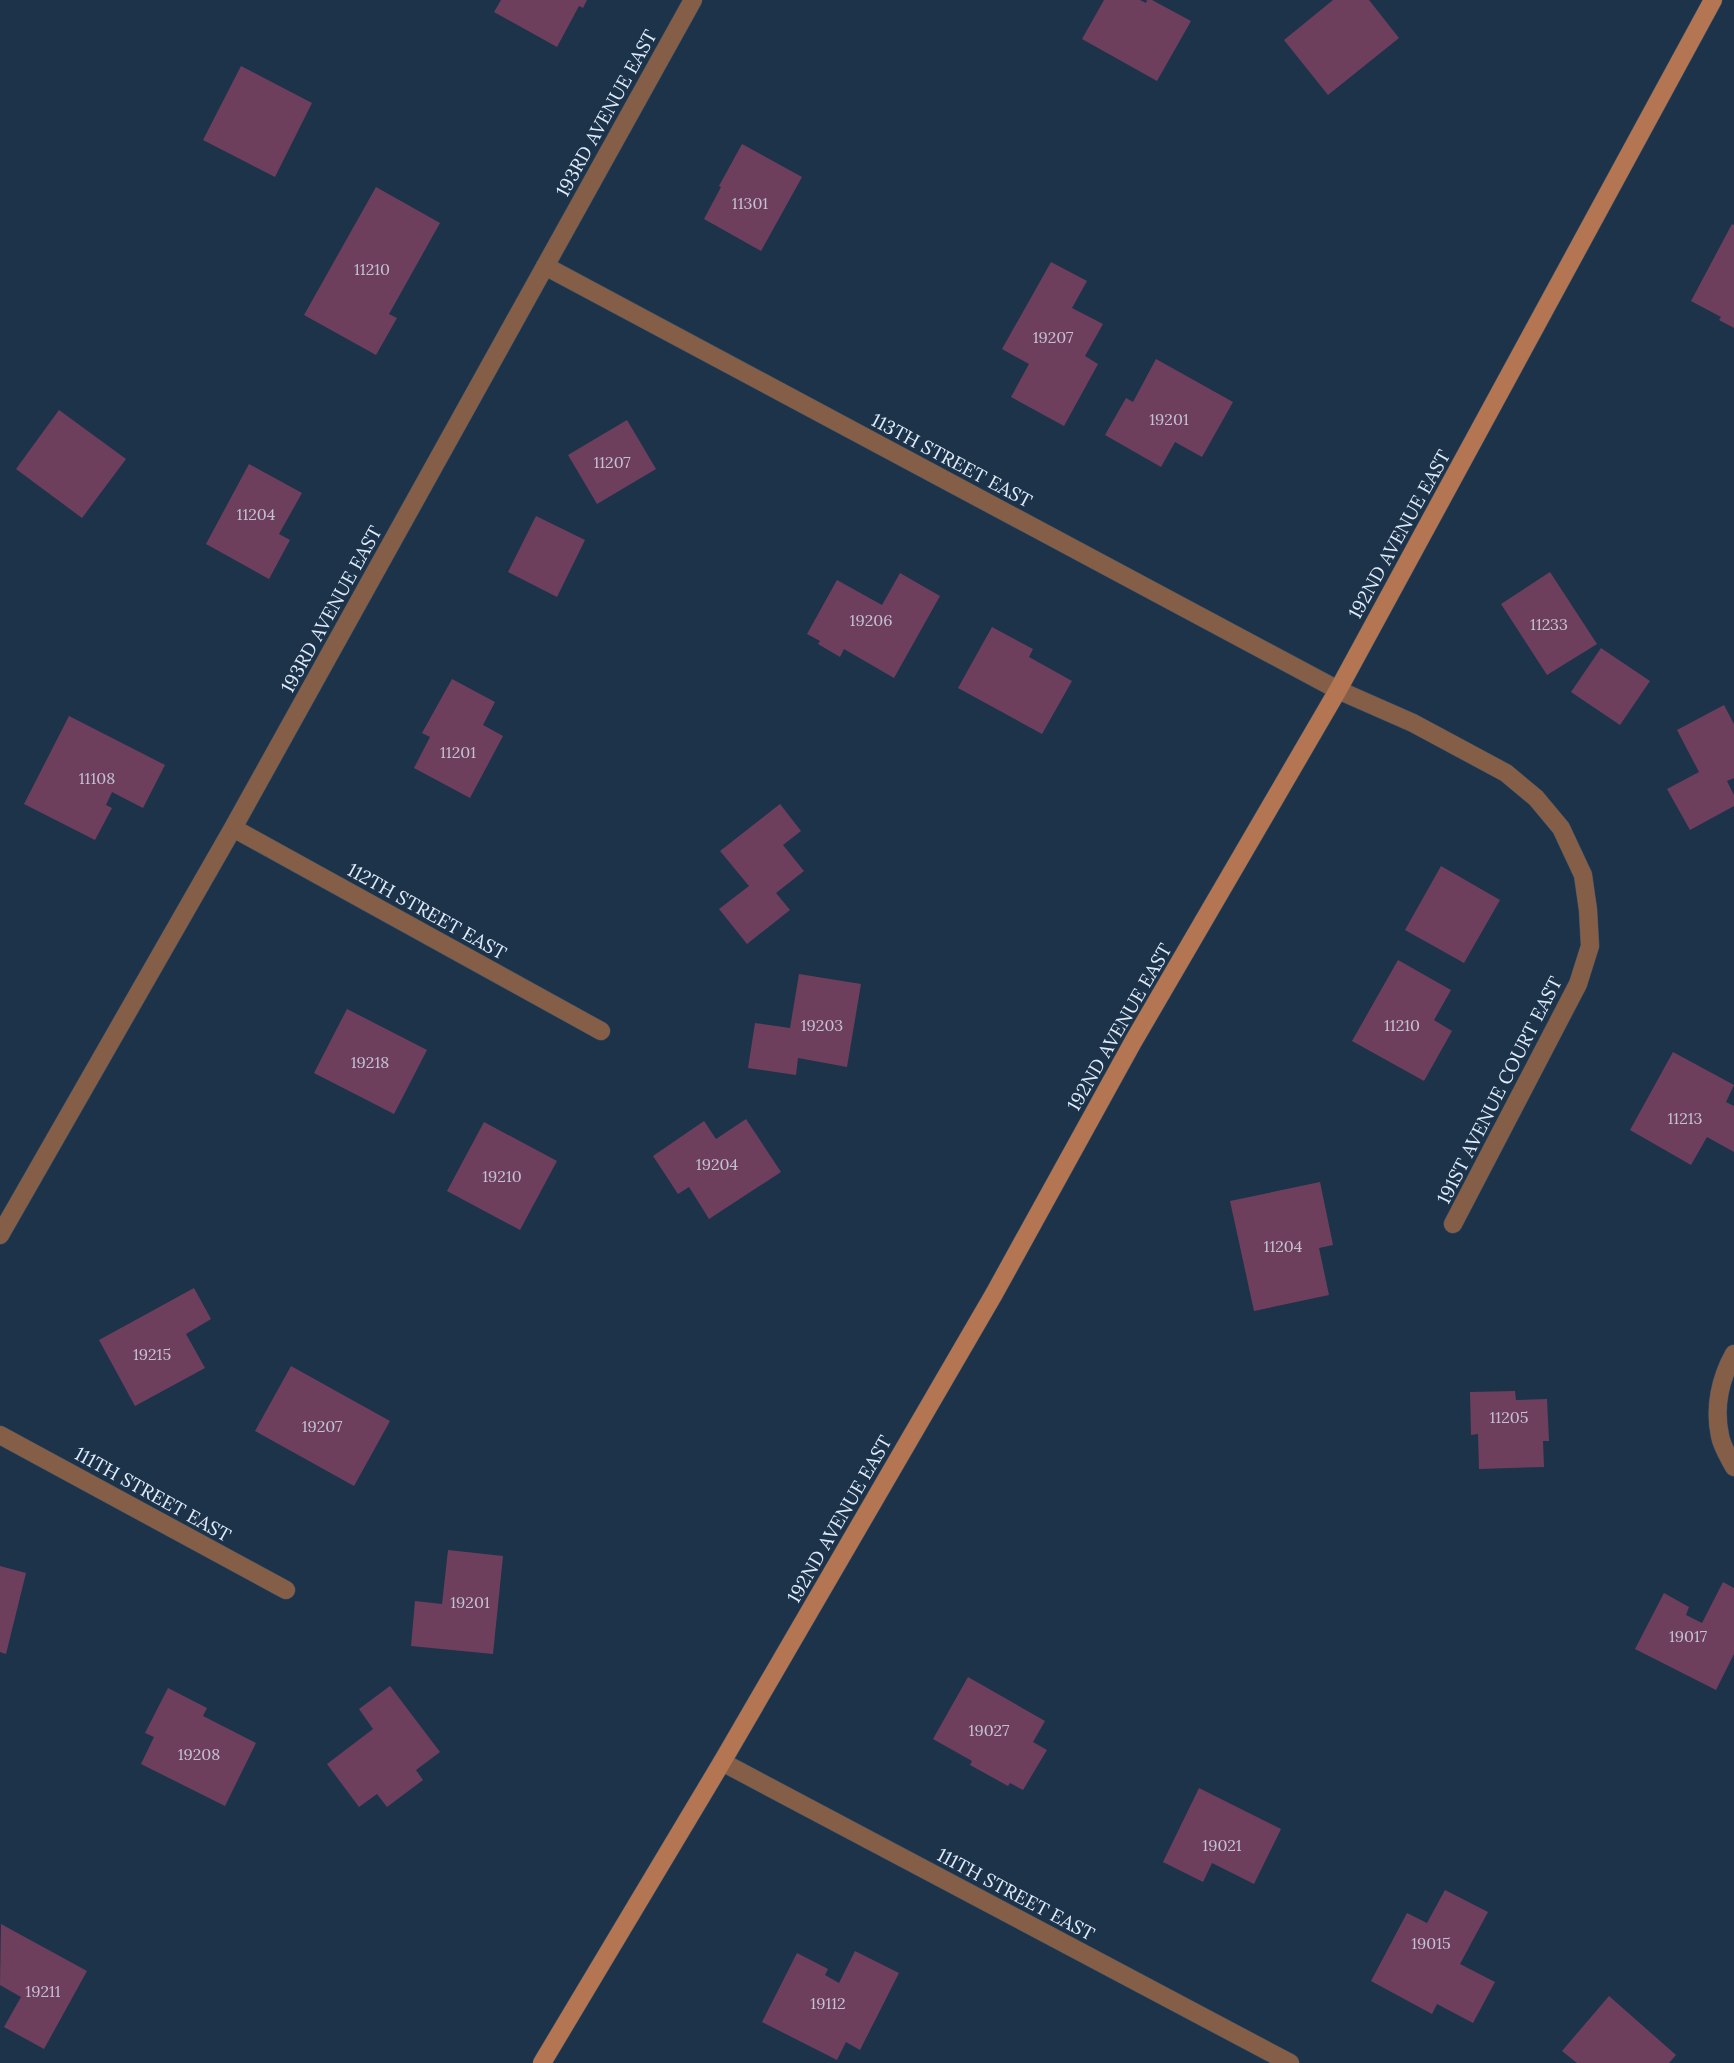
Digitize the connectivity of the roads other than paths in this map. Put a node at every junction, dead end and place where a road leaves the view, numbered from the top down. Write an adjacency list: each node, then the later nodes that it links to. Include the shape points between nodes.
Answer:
1 (693, 0): 3 (street, 193RD AVENUE EAST)
2 (1713, 0): 4 (street, 192ND AVENUE EAST)
3 (545, 266): 4 (street, 113TH STREET EAST); 6 (street, 193RD AVENUE EAST)
4 (1338, 690): 5 (street, 113TH STREET EAST); 14 (street, 192ND AVENUE EAST)
5 (1413, 723): 8 (street, 191ST AVENUE COURT EAST, via 1506,773 1536,798 1560,828 1583,875 1588,910 1590,946 1578,984)
6 (233, 828): 7 (street, 112TH STREET EAST); 9 (street, 193RD AVENUE EAST)
7 (601, 1031)
8 (1454, 1224)
9 (0, 1235)
10 (1730, 1361): 12 (street, via 1717,1407 1720,1438)
11 (0, 1435): 13 (street, 111TH STREET EAST)
12 (1734, 1467)
13 (286, 1590)
14 (722, 1762): 15 (street, 192ND AVENUE EAST); 16 (street, 111TH STREET EAST)
15 (542, 2063)
16 (1290, 2063)

